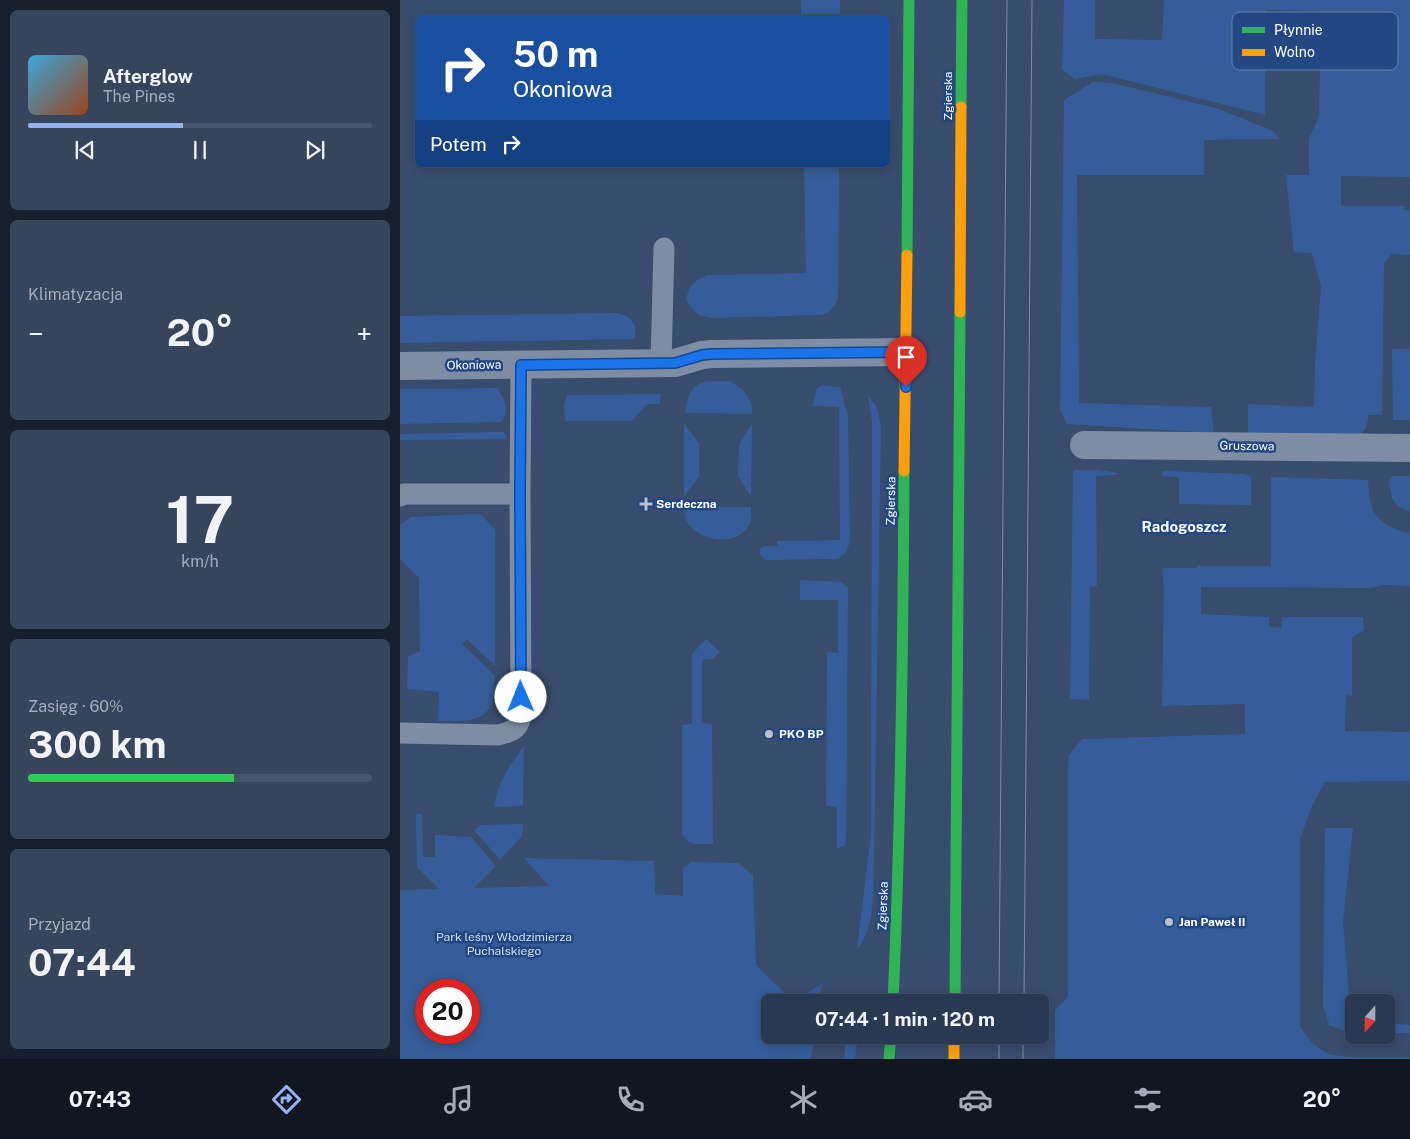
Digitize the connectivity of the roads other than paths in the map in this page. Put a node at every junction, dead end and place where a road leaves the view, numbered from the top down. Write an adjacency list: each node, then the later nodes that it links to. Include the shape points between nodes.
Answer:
1 (909, 0): 4 (main road, Zgierska)
2 (962, 0): 14 (main road, Zgierska)
3 (664, 248): 5 (lane)
4 (906, 352): 5 (street, Okoniowa, via 711,354 675,363); 13 (main road, Zgierska, via 902,729)
5 (660, 363): 6 (street, Okoniowa)
6 (521, 365): 7 (street, Okoniowa); 10 (lane)
7 (400, 366)
8 (1084, 445): 9 (street, Gruszowa)
9 (1410, 448)
10 (520, 494): 11 (lane); 12 (lane, via 520,723 512,732 498,735)
11 (400, 496)
12 (400, 733)
13 (893, 994)
14 (955, 994)
15 (891, 1044): 17 (main road)
16 (954, 1044): 18 (main road)
17 (890, 1059)
18 (954, 1059)

